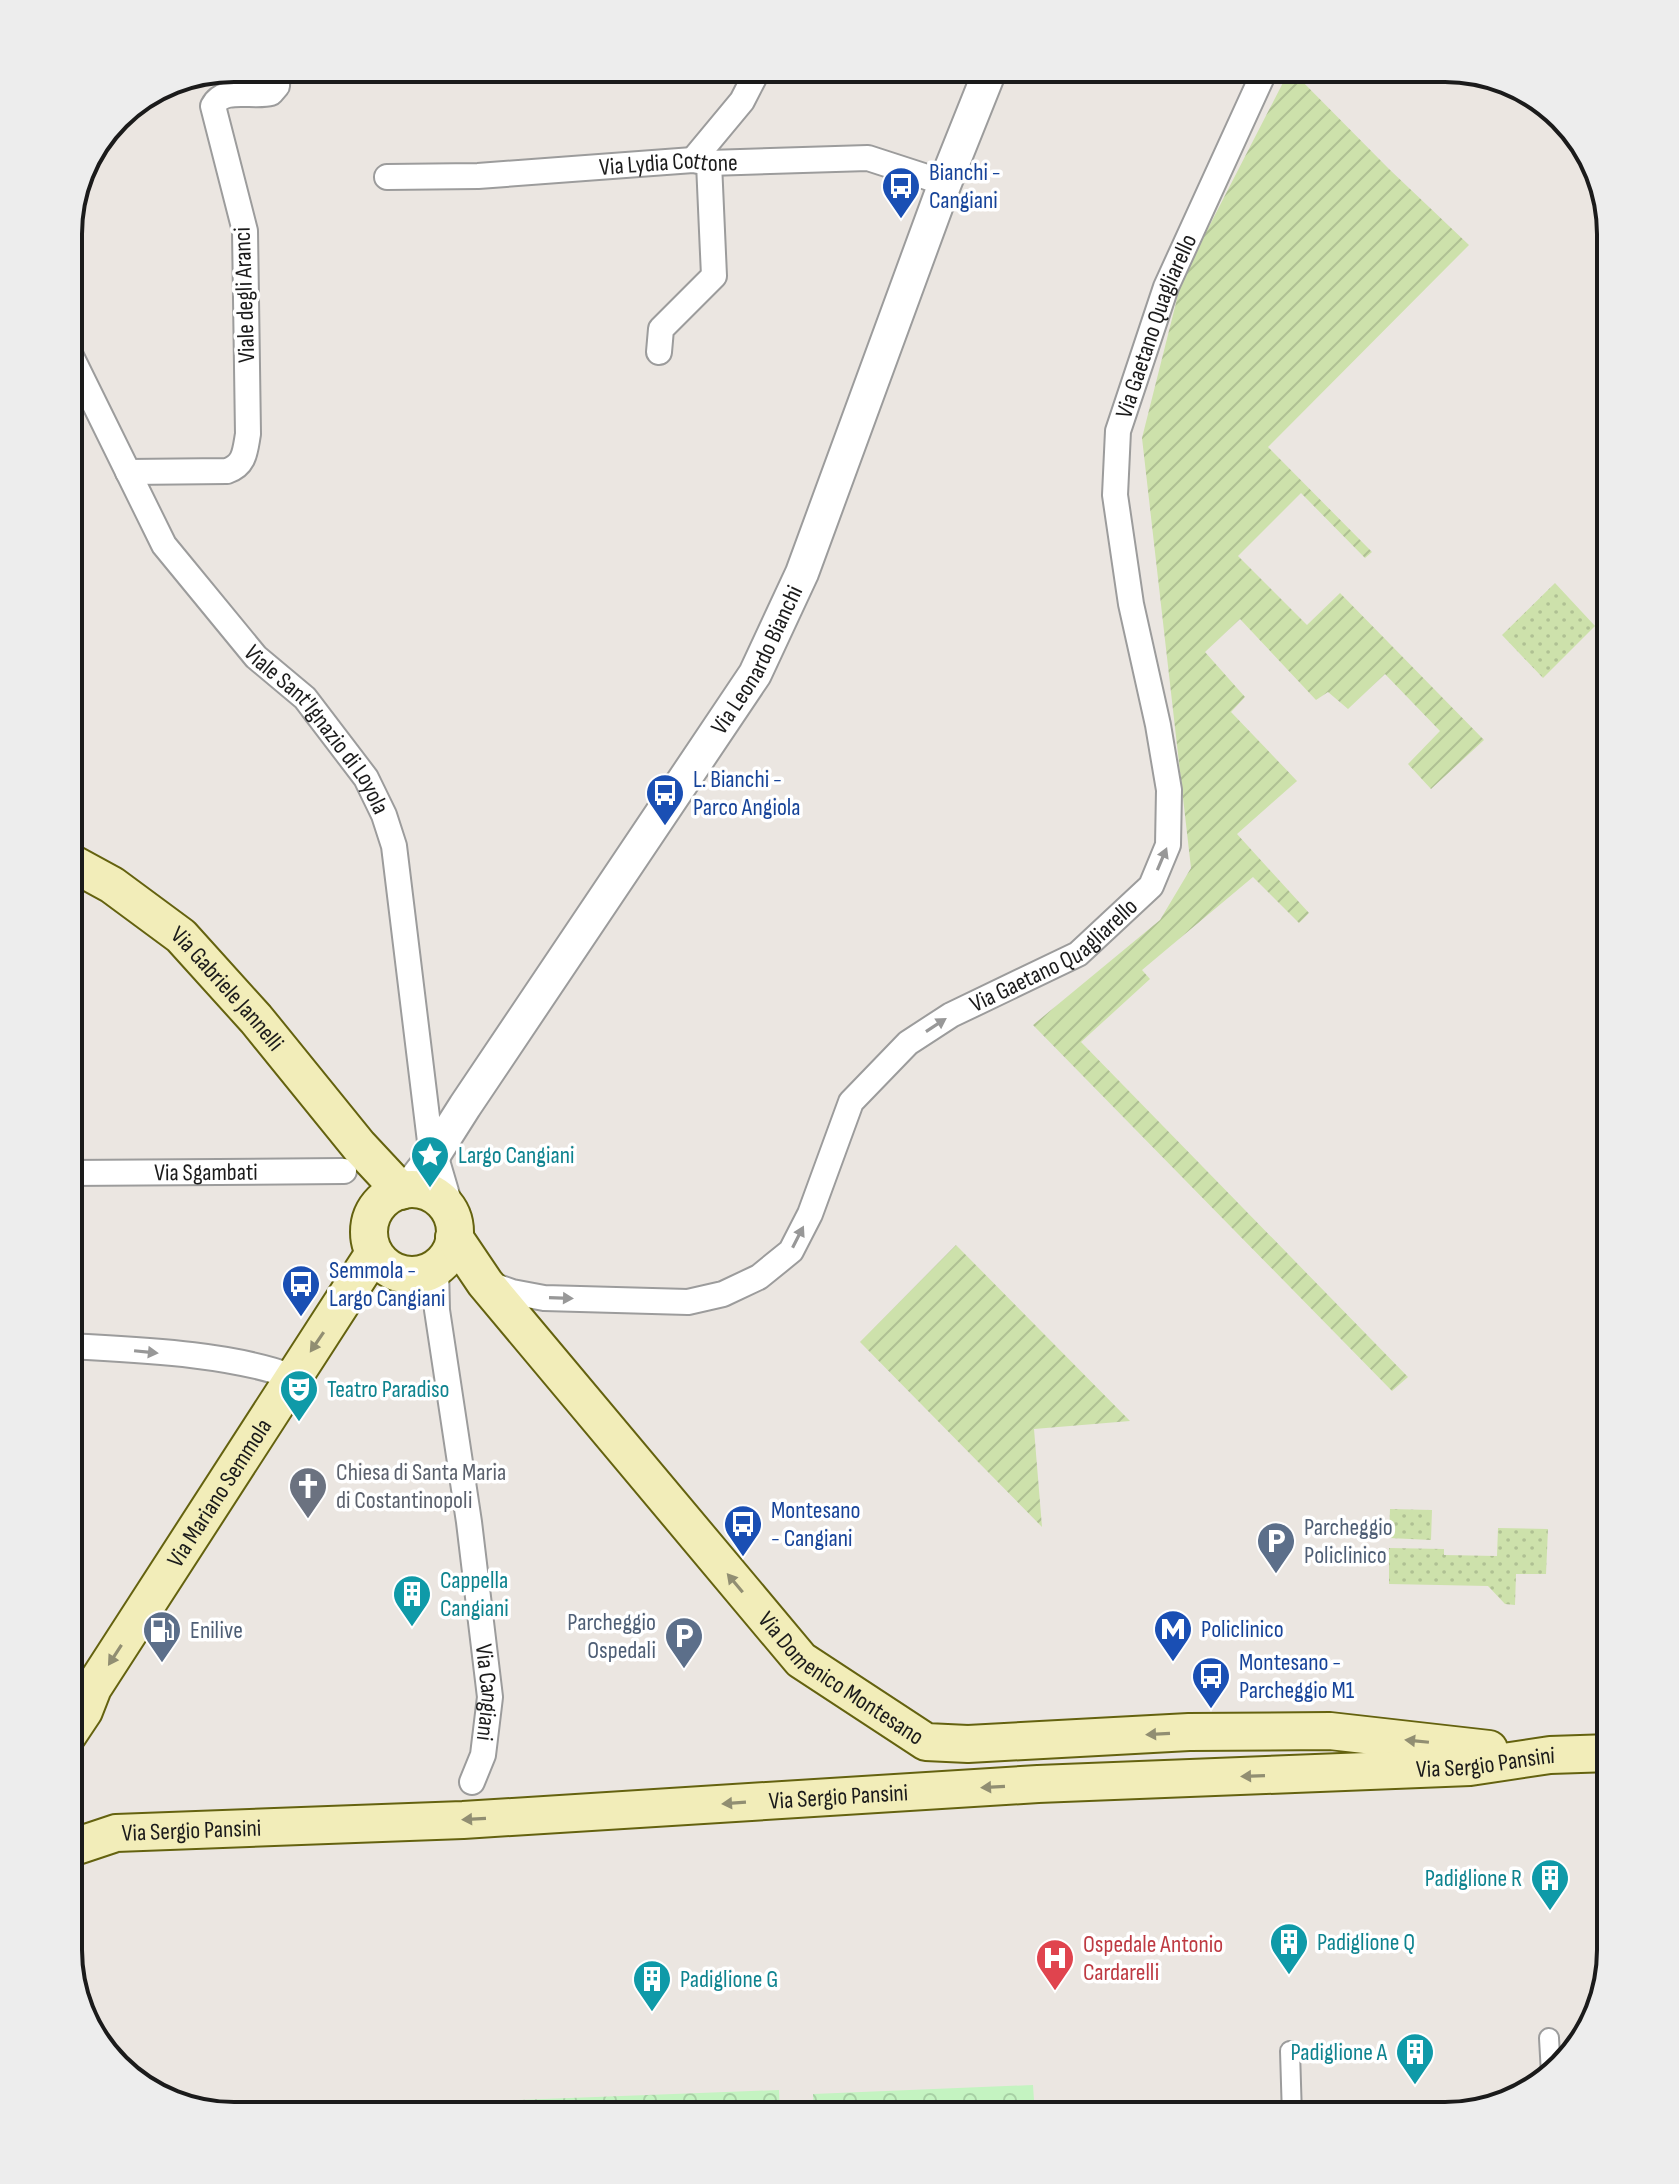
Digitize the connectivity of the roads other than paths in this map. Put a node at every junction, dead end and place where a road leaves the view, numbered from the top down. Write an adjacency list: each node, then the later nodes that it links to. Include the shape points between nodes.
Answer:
1 (277, 82): 10 (street, Viale degli Aranci, via 271,93 225,95 213,106 245,231 248,434 243,459 227,471)
2 (752, 82): 5 (street)
3 (985, 82): 7 (street, Via Leonardo Bianchi)
4 (1260, 82): 19 (street, Via Gaetano Quagliarello, one-way to 4, via 544,1298 688,1302 723,1294 759,1277 791,1251 851,1102 908,1043 951,1015 1078,954 1151,886 1168,845 1169,790 1115,495 1118,431 1166,287)
5 (701, 162): 6 (street, Via Lydia Cottone); 7 (street, Via Lydia Cottone, via 868,158); 8 (street, via 714,276 661,329)
6 (387, 177)
7 (945, 183): 13 (street, Via Leonardo Bianchi, via 802,573 755,674)
8 (659, 352)
9 (82, 378): 10 (street, Viale Sant'Ignazio di Loyola)
10 (128, 472): 13 (street, Viale Sant'Ignazio di Loyola, via 164,545 256,657 305,698 366,778 384,815 394,846)
11 (82, 869): 12 (main road, Via Gabriele Jannelli, via 181,936 256,1019)
12 (351, 1158): 14 (street, Via Sgambati); 15 (main road, Via Gabriele Jannelli)
13 (432, 1158): 15 (street, Via Leonardo Bianchi); 16 (street, Via Domenico Montesano)
14 (82, 1172)
15 (394, 1197): 16 (main road, via 426,1192 438,1199); 17 (main road, via 369,1231)
16 (451, 1223): 18 (main road, via 448,1255); 19 (main road, Via Domenico Montesano)
17 (374, 1253): 18 (main road, via 395,1272 423,1274); 21 (main road, Via Mariano Semmola, one-way to 21)
18 (436, 1268): 27 (street, Via Cangiani, via 437,1310 490,1697 483,1755)
19 (485, 1283): 26 (main road, Via Domenico Montesano, one-way to 19, via 1330,1731 926,1742 801,1660)
20 (82, 1347): 21 (street, one-way to 21, via 261,1365)
21 (293, 1377): 22 (main road, Via Mariano Semmola, one-way to 22)
22 (82, 1680)
23 (82, 1691): 24 (main road, Via Mariano Semmola)
24 (82, 1714)
25 (1597, 1753): 26 (main road, Via Sergio Pansini)
26 (1550, 1755): 28 (main road, Via Sergio Pansini, one-way to 28, via 1470,1767 116,1833)
27 (472, 1782)
28 (82, 1844)
29 (1549, 2038): 31 (street)
30 (1290, 2051): 32 (street)
31 (1550, 2059)
32 (1292, 2102)

